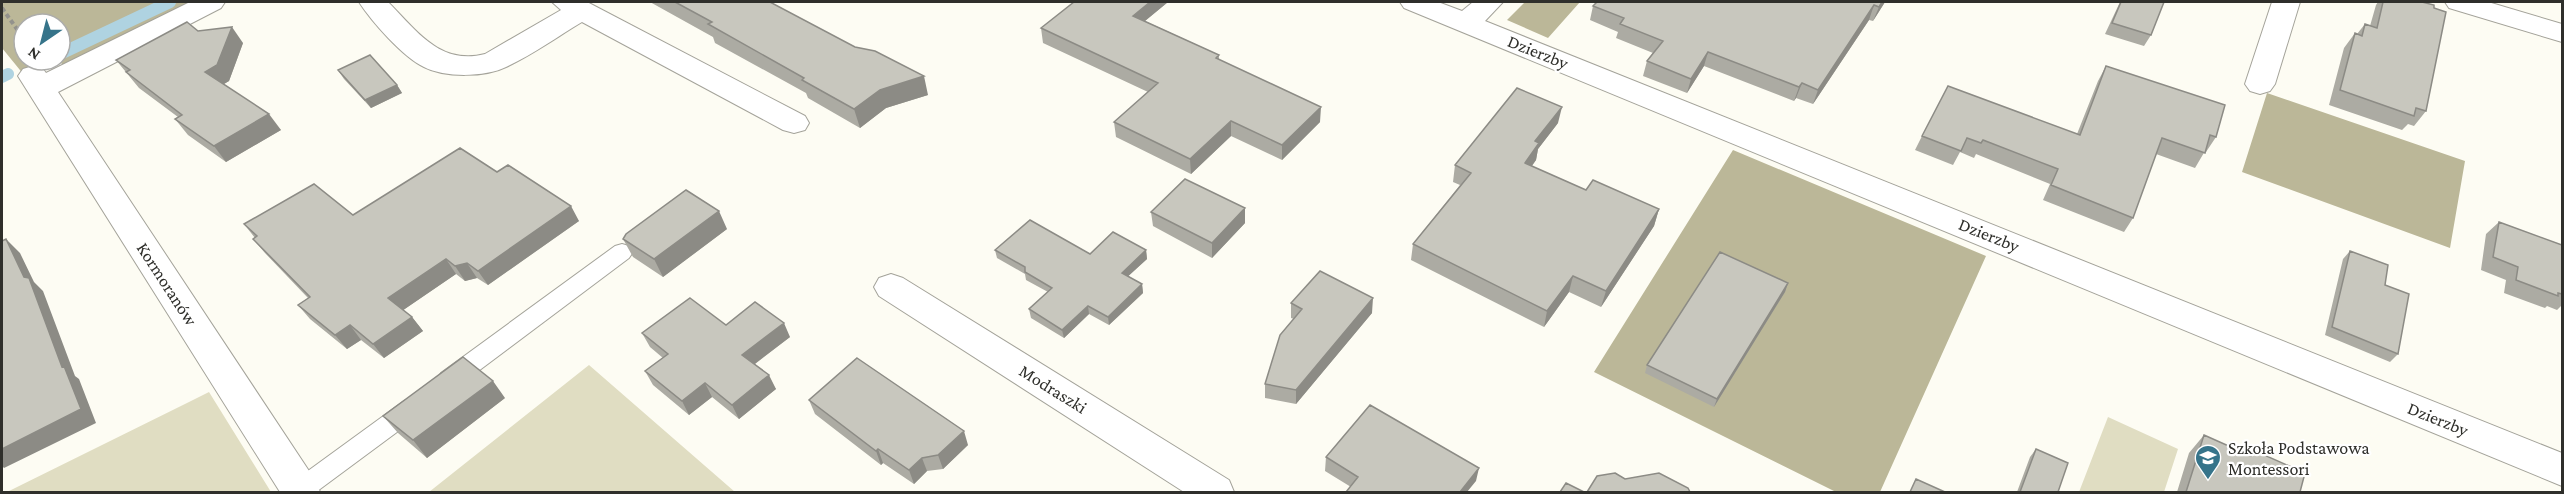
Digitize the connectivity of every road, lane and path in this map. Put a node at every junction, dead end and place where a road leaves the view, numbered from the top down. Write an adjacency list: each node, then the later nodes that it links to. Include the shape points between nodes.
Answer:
1 (211, 2): 16 (street, Kormoranów, via 37,82)
2 (373, 2): 6 (street, via 415,47 435,61 476,66 495,61)
3 (1414, 2): 8 (street, Dzierzby)
4 (2286, 2): 11 (street)
5 (2459, 2): 10 (street)
6 (574, 6): 12 (street)
7 (2, 8): 9 (path)
8 (1478, 12): 15 (street, Dzierzby)
9 (12, 22)
10 (2562, 33)
11 (2260, 84)
12 (794, 123)
13 (622, 252): 16 (lane)
14 (891, 287): 17 (street, Modraszki)
15 (2562, 470)
16 (300, 492)
17 (1215, 492)

